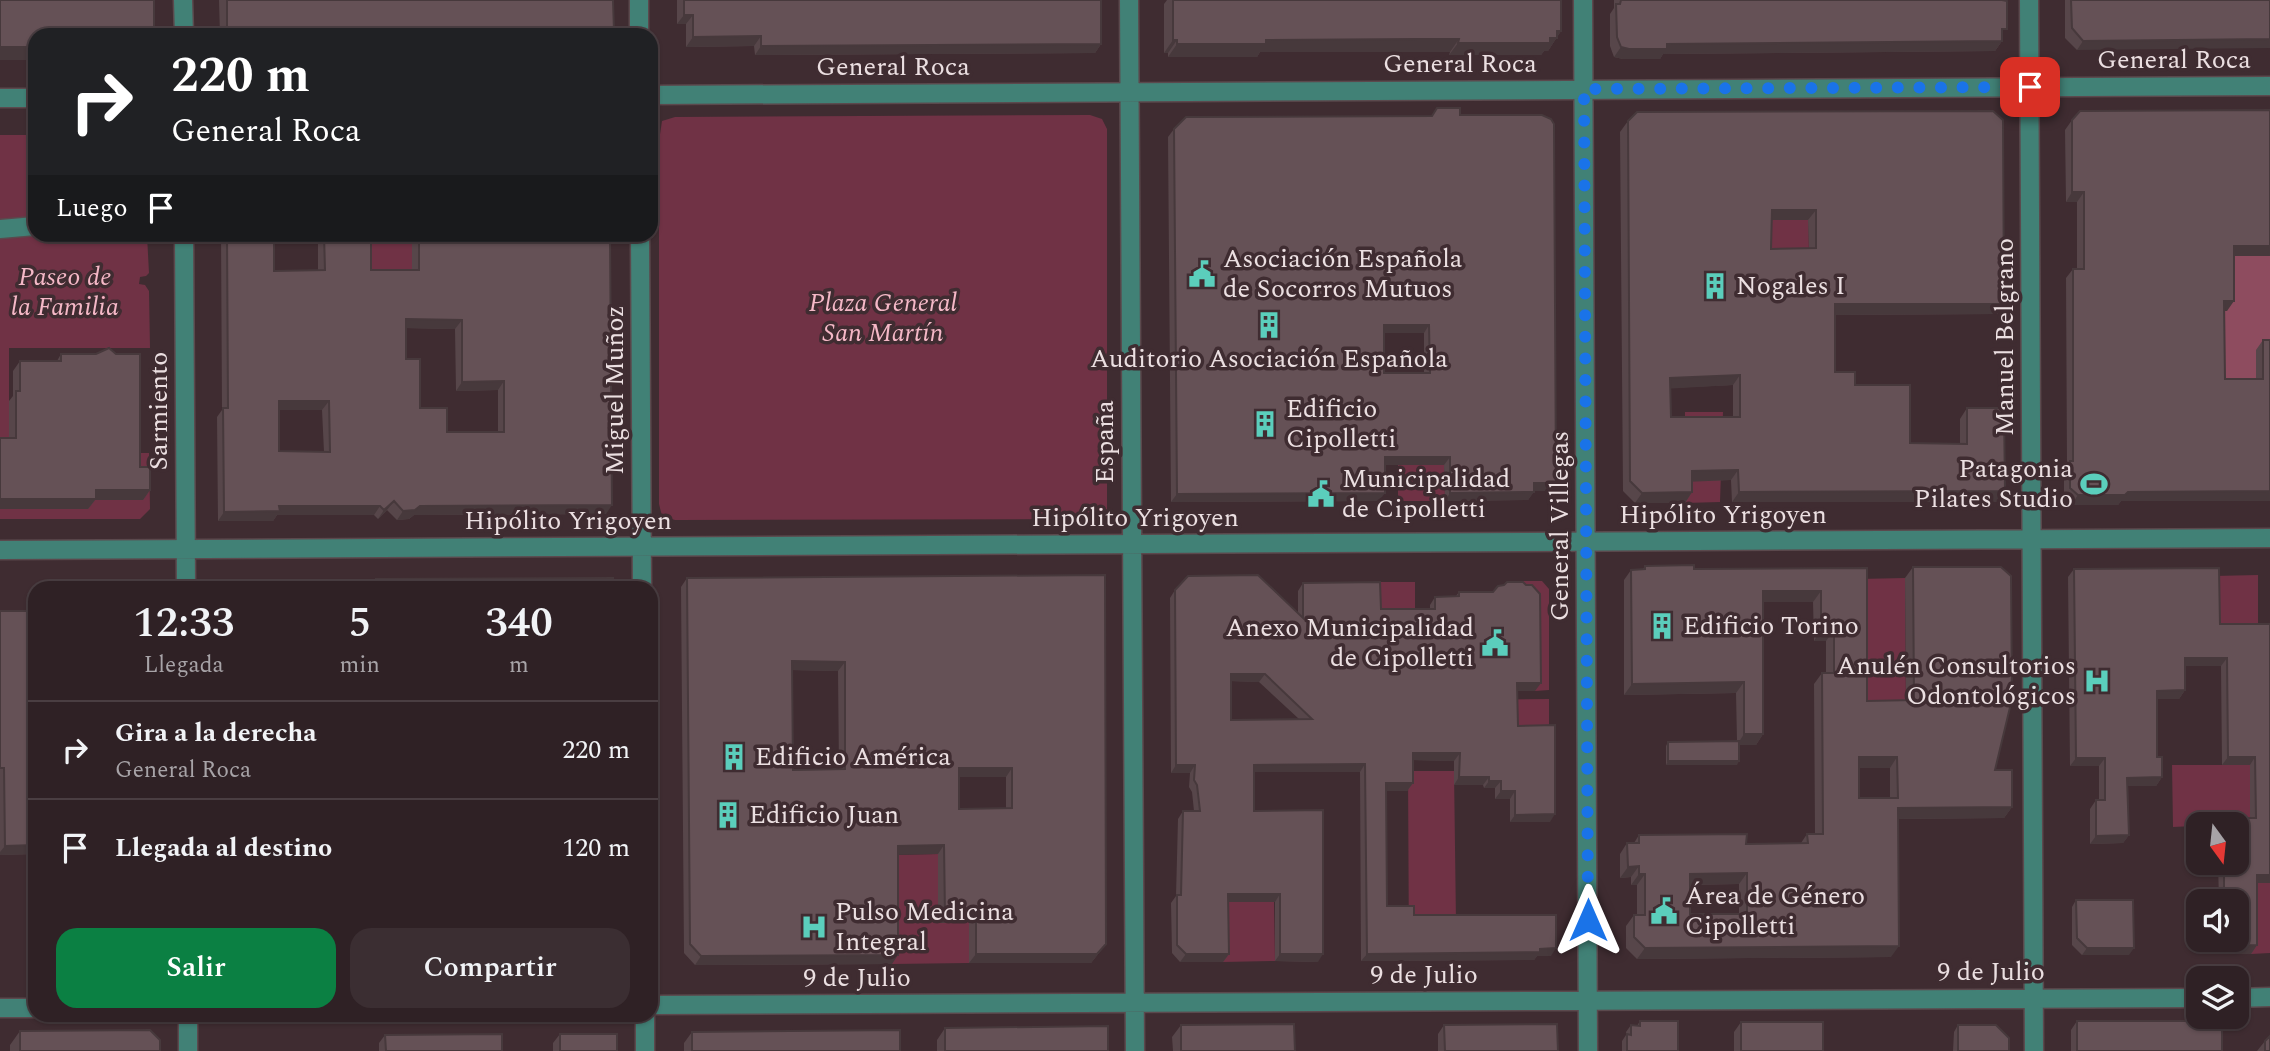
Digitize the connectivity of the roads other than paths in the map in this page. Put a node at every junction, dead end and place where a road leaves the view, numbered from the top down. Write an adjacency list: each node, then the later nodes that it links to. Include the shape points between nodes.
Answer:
1 (183, 0): 6 (street)
2 (639, 0): 7 (street)
3 (1129, 0): 11 (street, España)
4 (1583, 0): 10 (street, General Villegas)
5 (2029, 0): 9 (street, Manuel Belgrano)
6 (184, 28)
7 (639, 28)
8 (2270, 86): 9 (street, General Roca)
9 (2030, 87): 10 (street, General Roca); 20 (street, Manuel Belgrano)
10 (1584, 89): 11 (street, General Roca); 21 (street, General Villegas)
11 (1130, 92): 12 (street, General Roca); 22 (street, España)
12 (658, 94)
13 (0, 98): 14 (street)
14 (28, 98)
15 (28, 227): 16 (street)
16 (0, 229)
17 (184, 242): 24 (street, Sarmiento)
18 (640, 242): 23 (street, Miguel Muñoz)
19 (2270, 538): 20 (street, Hipólito Yrigoyen)
20 (2032, 539): 21 (street, Hipólito Yrigoyen); 29 (street, Manuel Belgrano)
21 (1586, 541): 22 (street, Hipólito Yrigoyen); 32 (street, General Villegas)
22 (1132, 544): 23 (street, Hipólito Yrigoyen); 33 (street, España)
23 (642, 547): 24 (street, Hipólito Yrigoyen); 27 (street, Miguel Muñoz)
24 (186, 549): 25 (street, Hipólito Yrigoyen); 26 (street, Sarmiento)
25 (0, 550)
26 (186, 581)
27 (642, 581)
28 (2270, 997): 31 (street)
29 (2034, 998): 30 (street, 9 de Julio); 32 (street, 9 de Julio); 43 (street, Manuel Belgrano)
30 (2186, 998)
31 (2249, 998)
32 (1588, 1000): 33 (street, 9 de Julio); 42 (street, General Villegas)
33 (1135, 1003): 34 (street, 9 de Julio); 41 (street, España)
34 (658, 1005)
35 (0, 1008): 36 (street)
36 (28, 1008)
37 (188, 1022): 39 (street)
38 (645, 1022): 40 (street)
39 (188, 1051)
40 (645, 1051)
41 (1135, 1051)
42 (1588, 1051)
43 (2034, 1051)

